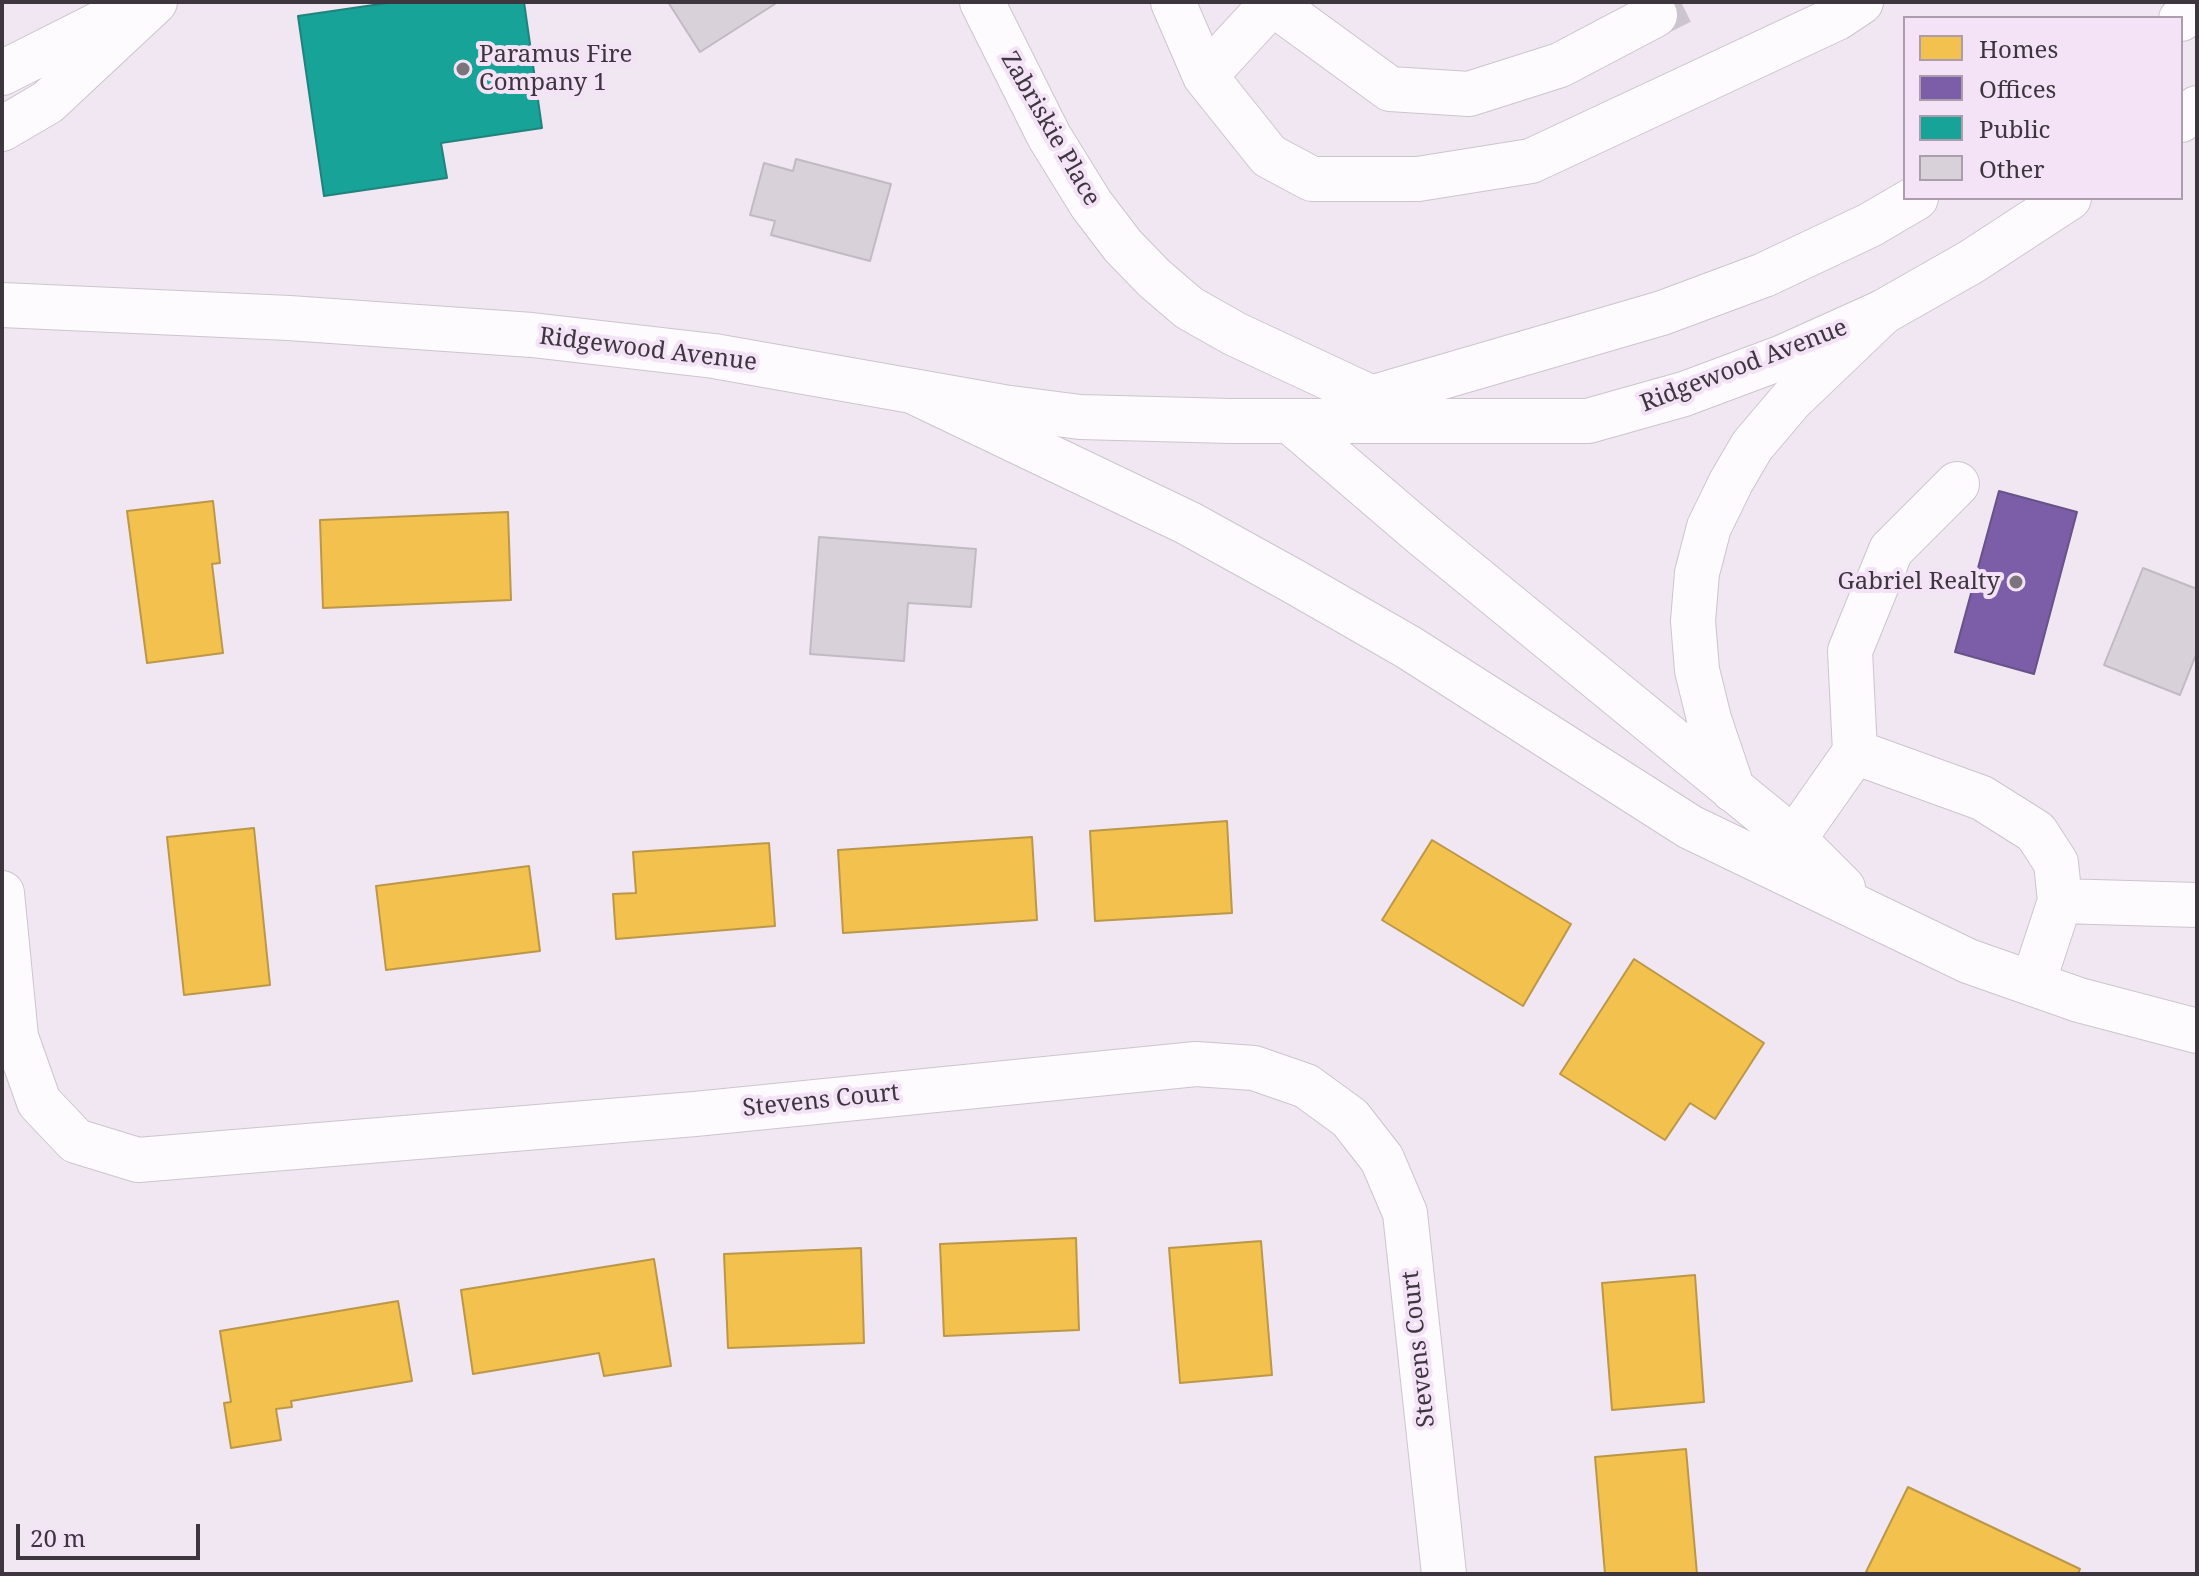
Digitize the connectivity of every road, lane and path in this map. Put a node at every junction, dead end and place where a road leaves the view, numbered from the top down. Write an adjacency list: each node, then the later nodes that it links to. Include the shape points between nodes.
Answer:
1 (144, 2): 8 (main road)
2 (155, 2): 10 (main road, via 48,102)
3 (982, 2): 16 (main road, Zabriskie Place, via 1049,136 1091,204 1154,278 1189,308 1235,334)
4 (1173, 2): 9 (main road)
5 (1861, 2): 9 (main road, via 1531,161 1418,179 1312,179 1269,156)
6 (1273, 3): 7 (main road, via 1390,89 1469,94 1560,65); 9 (main road)
7 (1655, 15)
8 (2, 73)
9 (1205, 76)
10 (2, 129)
11 (1913, 200): 16 (main road, Ridgewood Avenue, via 1764,275 1662,313)
12 (2066, 200): 14 (main road, Ridgewood Avenue)
13 (2, 305): 15 (main road, Ridgewood Avenue, via 532,335 714,356)
14 (1883, 312): 17 (main road, Ridgewood Avenue, via 1684,394 1588,421); 20 (main road, via 1791,400 1752,446 1709,527 1697,573 1697,670)
15 (914, 392): 17 (main road, Ridgewood Avenue, via 1080,417); 25 (main road, via 1188,523 1408,647 1690,827)
16 (1372, 398): 17 (main road, Ridgewood Avenue)
17 (1290, 421): 20 (main road)
18 (1957, 484): 19 (main road, via 1891,550 1850,651)
19 (1855, 752): 21 (main road); 23 (main road, via 1982,798 2036,832 2056,863)
20 (1733, 790): 21 (main road)
21 (1794, 839): 25 (main road)
22 (2, 893): 28 (main road, Stevens Court, via 16,1037 39,1102 76,1141 138,1160 695,1114 1196,1064 1254,1068 1306,1086 1350,1118 1382,1159 1405,1213)
23 (2060, 901): 24 (main road); 26 (main road)
24 (2197, 905)
25 (1871, 914): 26 (main road, via 1968,961)
26 (2033, 983): 27 (main road)
27 (2197, 1031)
28 (1444, 1574)

